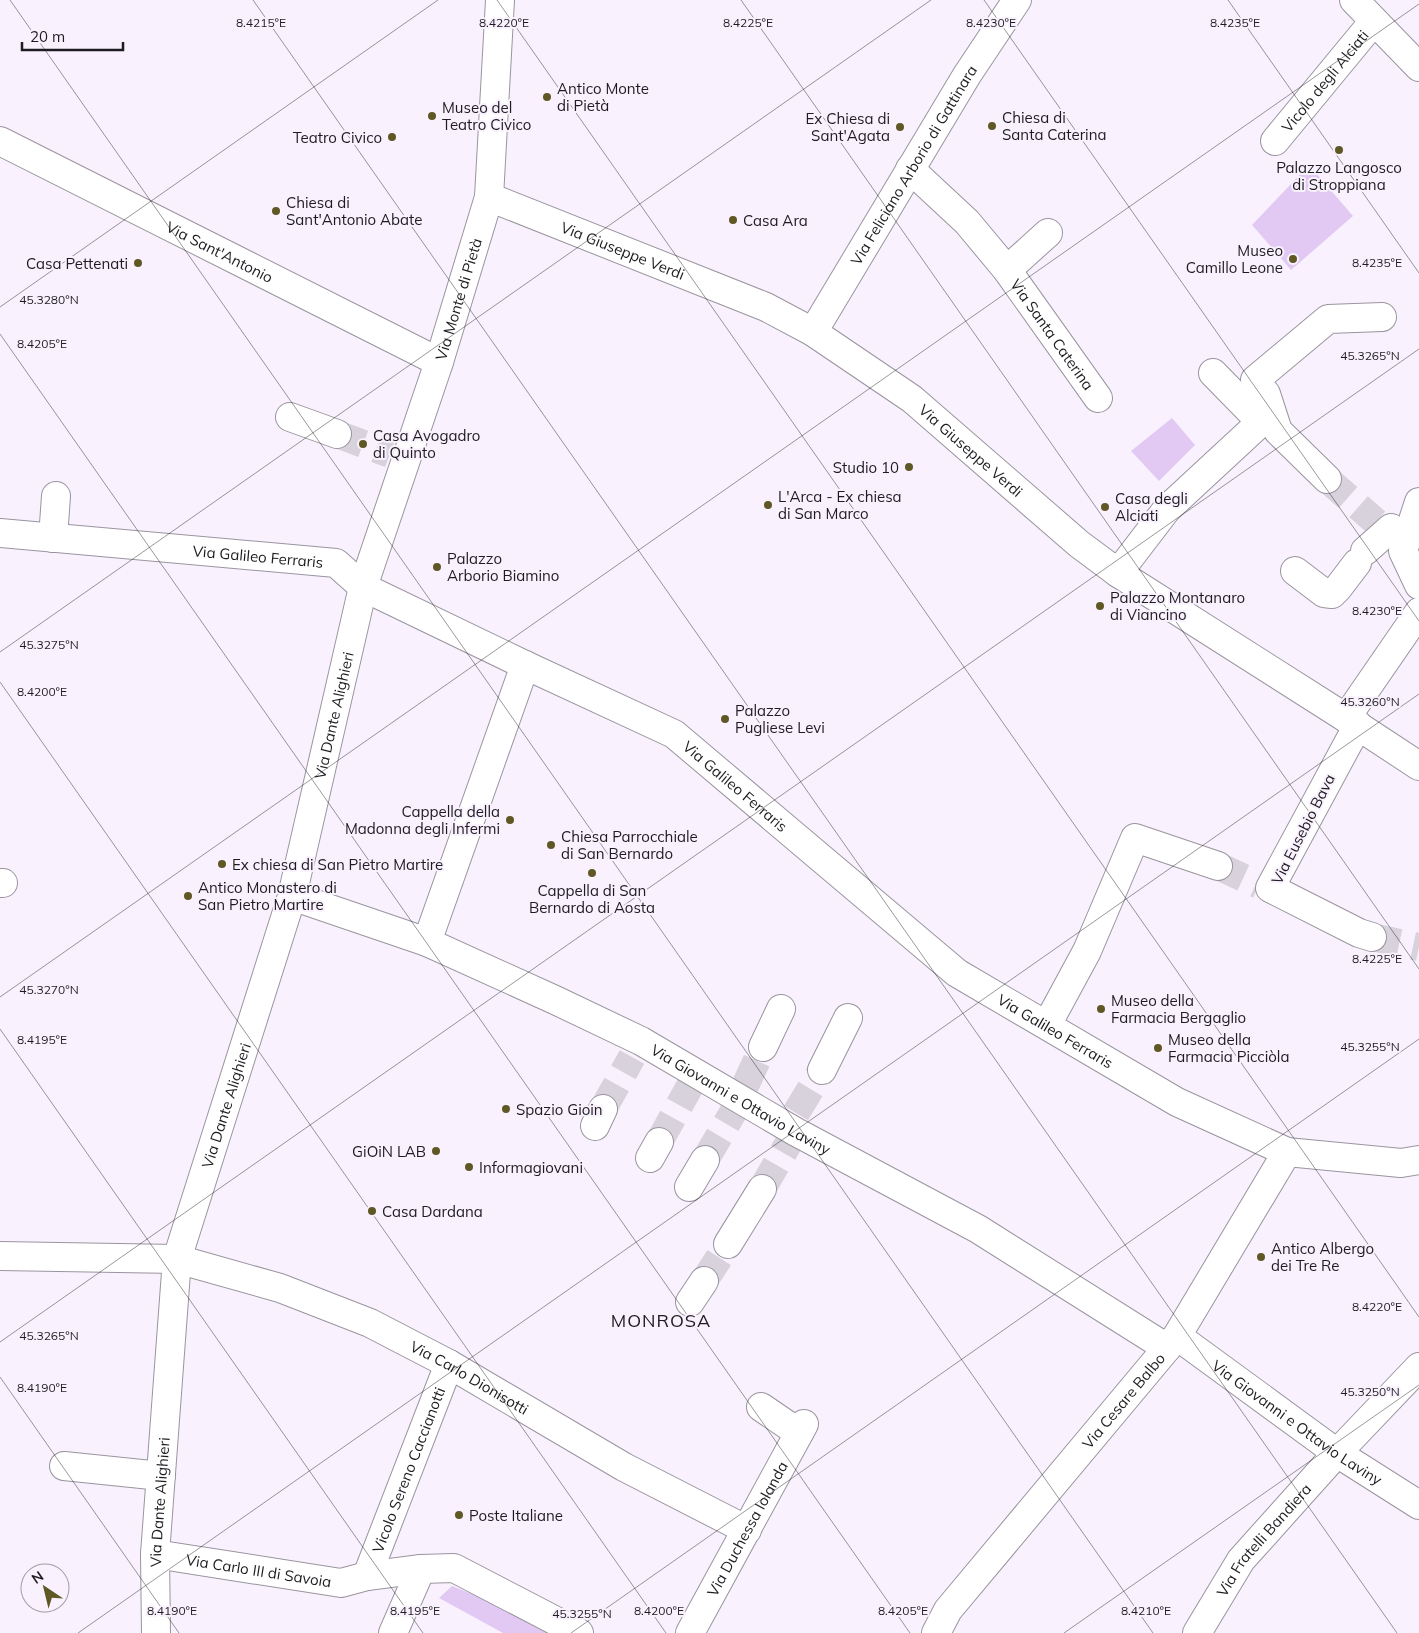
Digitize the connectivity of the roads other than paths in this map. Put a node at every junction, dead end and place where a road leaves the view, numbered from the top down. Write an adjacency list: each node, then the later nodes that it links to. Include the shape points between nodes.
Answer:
1 (500, 0): 9 (street, Via Monte di Pietà)
2 (1017, 0): 8 (street, Via Feliciano Arborio di Gattinara)
3 (1354, 0): 4 (street)
4 (1374, 21): 5 (street); 7 (street, Vicolo degli Alciati)
5 (1419, 67)
6 (0, 141): 14 (street, Via Sant'Antonio)
7 (1275, 141)
8 (910, 168): 11 (street, Via Santa Caterina, via 967,222); 13 (street, Via Feliciano Arborio di Gattinara)
9 (489, 197): 13 (street, Via Giuseppe Verdi, via 766,307); 14 (street, Via Monte di Pietà)
10 (1048, 234): 11 (street, Via Santa Caterina)
11 (1007, 270): 16 (street, Via Santa Caterina)
12 (1382, 317): 19 (street, via 1328,319 1255,380 1266,394 1278,431)
13 (814, 332): 26 (street, Via Giuseppe Verdi, via 912,399 1079,544)
14 (439, 362): 28 (street, Via Monte di Pietà, via 398,456)
15 (1213, 373): 26 (street, via 1261,422 1167,509)
16 (1098, 398)
17 (290, 417): 18 (street)
18 (337, 434)
19 (1327, 479)
20 (56, 496): 24 (street)
21 (1419, 502): 22 (street)
22 (1392, 529): 25 (street, via 1361,557 1332,594 1324,593); 27 (street)
23 (0, 533): 24 (street, Via Galileo Ferraris)
24 (53, 538): 28 (street, Via Galileo Ferraris, via 336,563)
25 (1295, 571)
26 (1118, 573): 31 (street, Via Giuseppe Verdi)
27 (1419, 585)
28 (363, 587): 30 (street, Via Galileo Ferraris); 34 (street, Via Dante Alighieri)
29 (1419, 612): 31 (street, Via Eusebio Bava)
30 (525, 665): 36 (street); 39 (street, Via Galileo Ferraris, via 674,734 957,974)
31 (1352, 722): 32 (street, Via Giuseppe Verdi); 35 (street, Via Eusebio Bava, via 1264,886)
32 (1419, 766)
33 (1218, 866): 39 (street, via 1135,838 1087,951)
34 (292, 896): 36 (street, Via Giovanni e Ottavio Laviny); 49 (street, Via Dante Alighieri)
35 (1372, 937)
36 (427, 942): 50 (street, Via Giovanni e Ottavio Laviny, via 555,1000 694,1080 740,1098 978,1229)
37 (781, 1009): 40 (street)
38 (848, 1018): 41 (street)
39 (1046, 1025): 42 (street, Via Galileo Ferraris, via 1177,1102)
40 (763, 1047)
41 (822, 1070)
42 (1287, 1152): 44 (street, Via Galileo Ferraris, via 1401,1163); 50 (street, Via Cesare Balbo)
43 (705, 1160): 45 (street)
44 (1419, 1160)
45 (689, 1186)
46 (762, 1188): 47 (street)
47 (728, 1244)
48 (0, 1256): 49 (street, Via Carlo Dionisotti)
49 (177, 1259): 51 (street, Via Carlo Dionisotti, via 280,1288 370,1323); 56 (street, Via Dante Alighieri)
50 (1172, 1342): 54 (street, Via Giovanni e Ottavio Laviny); 66 (street, Via Cesare Balbo, via 948,1610)
51 (449, 1364): 58 (street, Via Carlo Dionisotti, via 624,1467); 61 (street, Vicolo Sereno Caccianotti)
52 (1419, 1367): 54 (street, Via Fratelli Bandiera)
53 (762, 1407): 58 (street, Via Duchessa Iolanda, via 801,1428)
54 (1337, 1453): 57 (street, Via Giovanni e Ottavio Laviny); 67 (street, Via Fratelli Bandiera, via 1241,1560)
55 (64, 1466): 56 (street)
56 (161, 1476): 59 (street, Via Dante Alighieri)
57 (1419, 1505)
58 (747, 1530): 65 (street, Via Duchessa Iolanda)
59 (155, 1554): 61 (street, Via Carlo III di Savoia, via 341,1583); 62 (street, Via Dante Alighieri)
60 (422, 1569): 61 (street, Via Carlo III di Savoia); 63 (street); 64 (street, Via Carlo III di Savoia, via 454,1568)
61 (367, 1576)
62 (156, 1633)
63 (393, 1633)
64 (578, 1633)
65 (690, 1633)
66 (936, 1633)
67 (1197, 1633)

